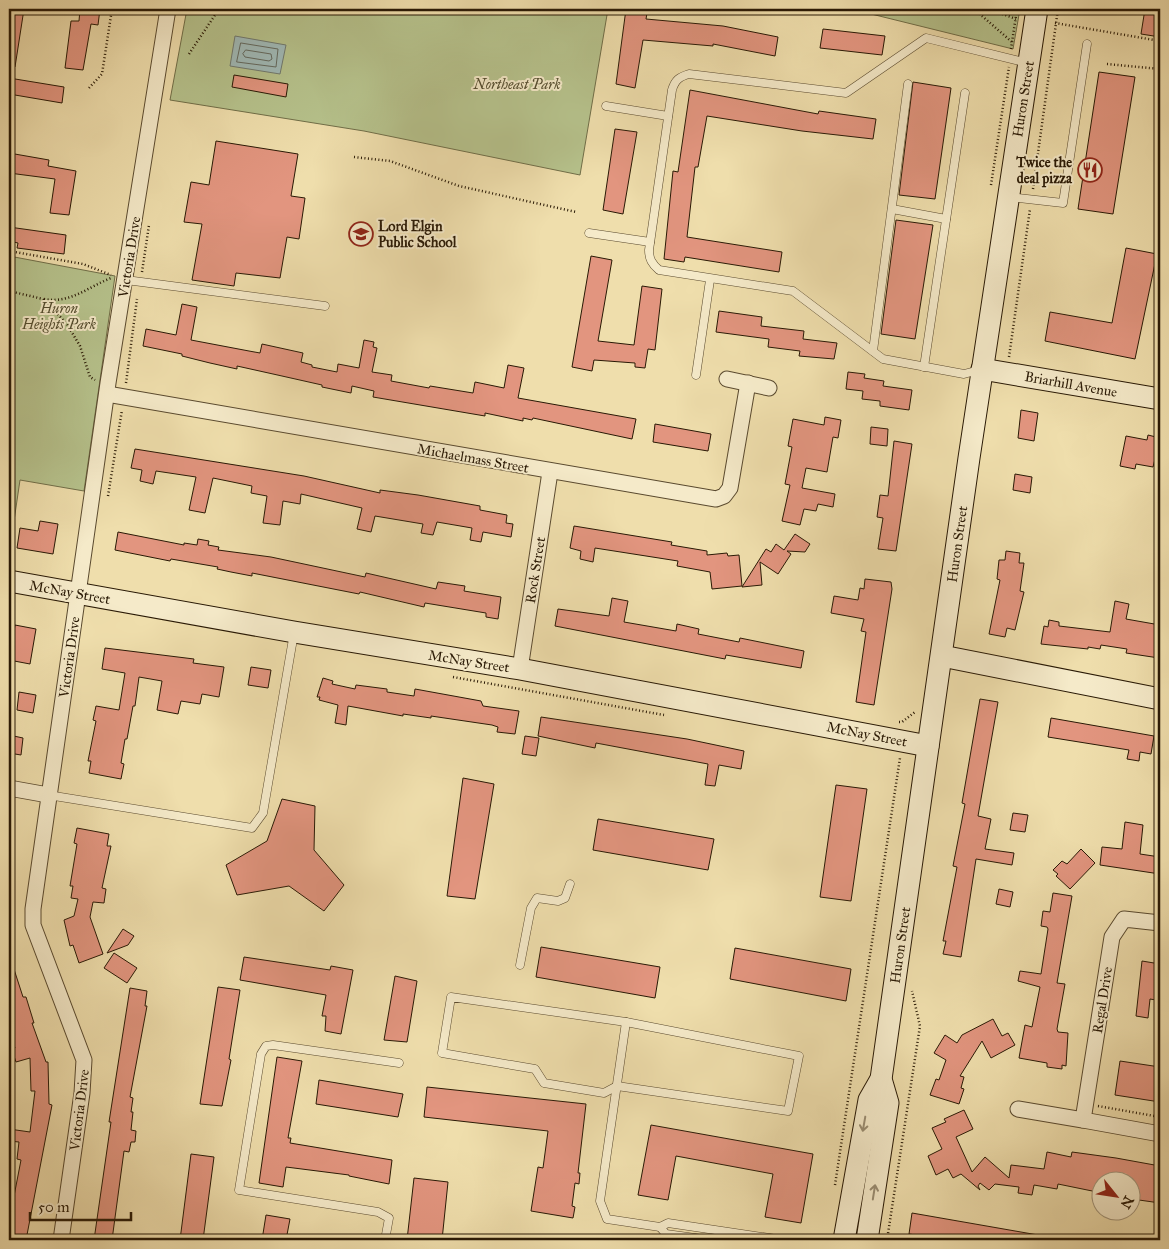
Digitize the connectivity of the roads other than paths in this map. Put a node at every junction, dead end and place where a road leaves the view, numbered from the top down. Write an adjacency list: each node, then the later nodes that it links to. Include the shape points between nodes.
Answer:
1 (168, 9): 14 (street, Victoria Drive)
2 (1037, 9): 4 (main road, Huron Street)
3 (1087, 44): 9 (lane, via 1063,203)
4 (1028, 63): 8 (lane, via 926,38 846,94 689,74 681,76 674,82); 9 (main road, Huron Street)
5 (908, 84): 10 (lane)
6 (965, 93): 11 (lane)
7 (606, 106): 8 (lane)
8 (668, 116): 13 (lane)
9 (1008, 197): 19 (main road, Huron Street)
10 (892, 209): 11 (lane); 17 (lane)
11 (946, 219): 18 (lane)
12 (588, 233): 13 (lane)
13 (650, 242): 15 (lane, via 649,258 659,270)
14 (126, 280): 16 (lane); 24 (street, Victoria Drive)
15 (710, 280): 17 (lane, via 792,291); 20 (lane)
16 (325, 306)
17 (873, 352): 18 (lane, via 883,359)
18 (924, 366): 19 (lane, via 964,374)
19 (982, 369): 25 (main road, Briarhill Avenue); 30 (main road, Huron Street)
20 (696, 375)
21 (727, 379): 22 (street)
22 (748, 383): 23 (street); 26 (street, Michaelmass Street, via 730,488 724,496 702,498)
23 (769, 388)
24 (108, 389): 26 (street, Michaelmass Street); 28 (street, Victoria Drive)
25 (1160, 399)
26 (550, 472): 31 (street, Rock Street)
27 (9, 582): 28 (main road, McNay Street)
28 (78, 594): 29 (main road, McNay Street); 35 (street, Victoria Drive)
29 (294, 632): 31 (main road, McNay Street); 35 (lane, via 263,813 252,828)
30 (942, 656): 32 (main road); 33 (main road, Huron Street)
31 (520, 669): 33 (main road, McNay Street)
32 (1160, 699)
33 (928, 746): 41 (main road, Huron Street)
34 (9, 788): 35 (street)
35 (48, 795): 47 (street, Victoria Drive, via 33,925 84,1060)
36 (570, 884): 38 (lane, via 565,898 558,901 537,898 531,908)
37 (1160, 923): 44 (street, Regal Drive, via 1124,919 1112,937)
38 (520, 965)
39 (626, 1022): 42 (lane); 42 (lane, via 799,1056 788,1111); 42 (lane, via 451,996 442,1053 535,1069 544,1083 604,1093)
40 (399, 1063): 48 (lane, via 266,1046 261,1054 239,1190 378,1212 389,1218)
41 (882, 1080): 51 (main road, Huron Street, one-way to 51, via 869,1100); 52 (main road, Huron Street, one-way to 41, via 888,1103)
42 (617, 1086): 46 (lane, via 600,1201 607,1219)
43 (1018, 1109): 44 (street)
44 (1083, 1120): 45 (street)
45 (1160, 1134)
46 (660, 1227): 49 (lane, via 666,1234); 50 (lane, via 668,1223)
47 (61, 1240)
48 (385, 1240)
49 (710, 1240)
50 (783, 1240)
51 (844, 1240)
52 (867, 1240)

